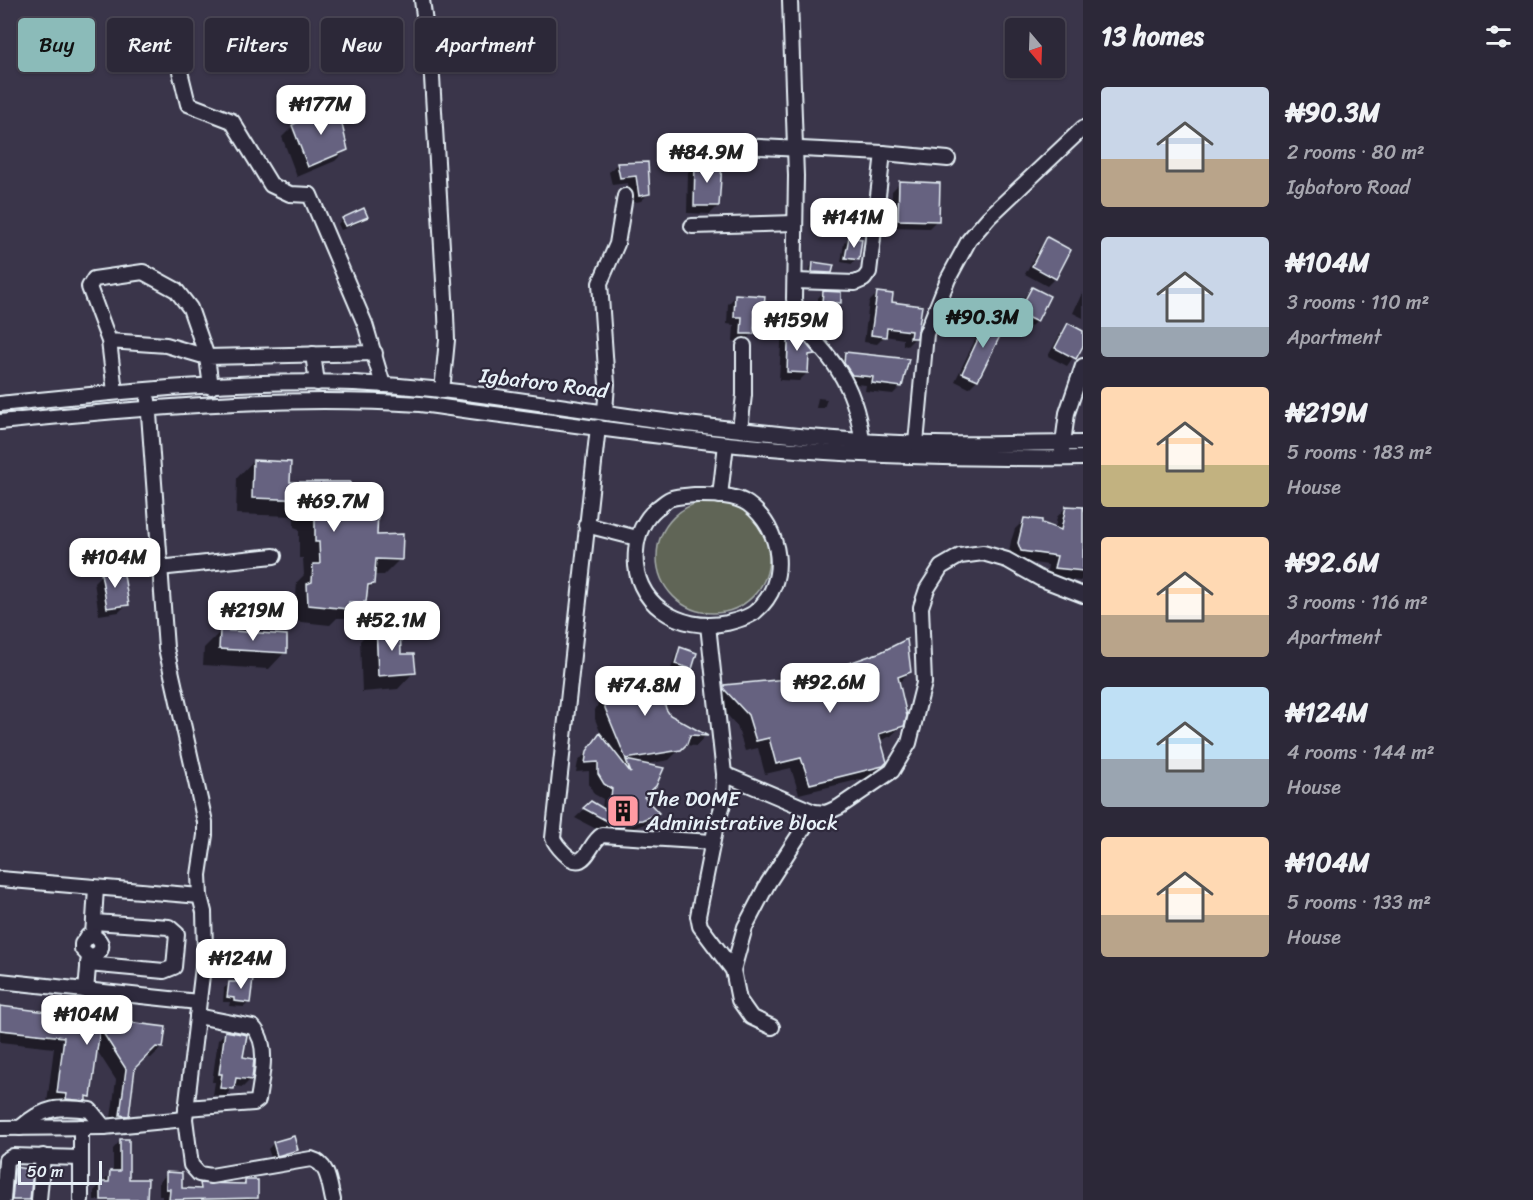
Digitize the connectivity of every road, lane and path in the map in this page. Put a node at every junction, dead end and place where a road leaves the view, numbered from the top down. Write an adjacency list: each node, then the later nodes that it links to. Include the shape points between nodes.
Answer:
1 (422, 0): 23 (street, via 432,77 446,315)
2 (790, 0): 6 (street)
3 (180, 72): 15 (street, via 188,105 232,121 271,185 290,194 310,195)
4 (1083, 128): 32 (street, via 989,216 958,260 926,334)
5 (677, 143): 6 (street)
6 (795, 150): 7 (street); 10 (street)
7 (883, 153): 8 (street); 12 (street, via 869,272 855,283)
8 (948, 159)
9 (625, 196): 27 (street, via 617,244 600,283 607,384)
10 (795, 223): 11 (street); 12 (street)
11 (692, 226)
12 (795, 281): 31 (street, via 797,317 838,369 859,414)
13 (109, 341): 17 (street, via 166,345); 17 (street, via 90,282 143,272 176,290 186,301); 24 (street)
14 (744, 346): 30 (street)
15 (375, 353): 16 (street); 20 (street)
16 (313, 354): 17 (street); 19 (street)
17 (207, 357): 21 (street)
18 (1083, 366): 33 (street, via 1067,413)
19 (317, 383): 20 (street, Igbatoro Road); 21 (street, Igbatoro Road)
20 (383, 385): 23 (street, Igbatoro Road)
21 (211, 387): 22 (street, Igbatoro Road)
22 (148, 391): 24 (street, Igbatoro Road); 26 (street)
23 (442, 391): 27 (street, Igbatoro Road)
24 (115, 393): 25 (street, Igbatoro Road)
25 (0, 404)
26 (148, 409): 28 (street, Igbatoro Road); 29 (street, Igbatoro Road, via 261,402 386,402); 43 (street)
27 (605, 411): 30 (street, Igbatoro Road)
28 (0, 422)
29 (598, 427): 35 (street, Igbatoro Road); 40 (street)
30 (740, 429): 36 (street, Igbatoro Road)
31 (862, 440): 32 (street, Igbatoro Road); 36 (street, Igbatoro Road)
32 (916, 443): 33 (street, Igbatoro Road)
33 (1064, 443): 34 (street, Igbatoro Road); 37 (street)
34 (1083, 443)
35 (726, 444): 36 (street, Igbatoro Road); 39 (street)
36 (830, 445): 37 (street, Igbatoro Road, via 915,457)
37 (1060, 458): 38 (street, Igbatoro Road)
38 (1083, 458)
39 (720, 496): 41 (street, via 670,498 649,515); 45 (street, via 746,503 765,520 776,542 778,568 771,592 756,612)
40 (586, 525): 41 (street); 48 (street, via 555,843 576,860 584,858 602,835)
41 (637, 538): 45 (street, via 634,564 642,590 658,610 682,622)
42 (274, 556): 43 (street)
43 (159, 568): 51 (street, via 166,648 205,822)
44 (1083, 595): 47 (street, via 983,553 960,556 941,567 921,607 924,684 909,743 892,771 839,807 826,813)
45 (708, 625): 46 (street)
46 (724, 774): 47 (street); 48 (street, via 723,804)
47 (814, 812): 54 (street, via 744,927)
48 (712, 842): 54 (street, via 698,916 700,926)
49 (0, 879): 50 (street)
50 (96, 888): 51 (street); 52 (street)
51 (200, 896): 57 (street, via 206,950)
52 (94, 929): 53 (street, via 102,944 101,951); 53 (street, via 169,927 177,934 174,967 164,971)
53 (89, 960): 56 (street)
54 (733, 970): 58 (street, via 739,1000 751,1017)
55 (0, 981): 56 (street)
56 (86, 991): 57 (street)
57 (197, 1009): 59 (street); 59 (street, via 253,1027 259,1033 263,1065 258,1100 254,1103)
58 (772, 1027)
59 (186, 1114): 61 (street); 69 (street, via 191,1165 199,1174 211,1176 311,1159 325,1169)
60 (81, 1127): 61 (street); 63 (street); 65 (street)
61 (104, 1127): 63 (street, via 90,1110 52,1108 35,1115)
62 (0, 1128): 63 (street)
63 (20, 1128)
64 (43, 1156): 65 (street); 66 (street, via 13,1156 6,1160); 67 (street)
65 (81, 1158): 68 (street)
66 (3, 1200)
67 (39, 1200)
68 (81, 1200)
69 (333, 1200)

